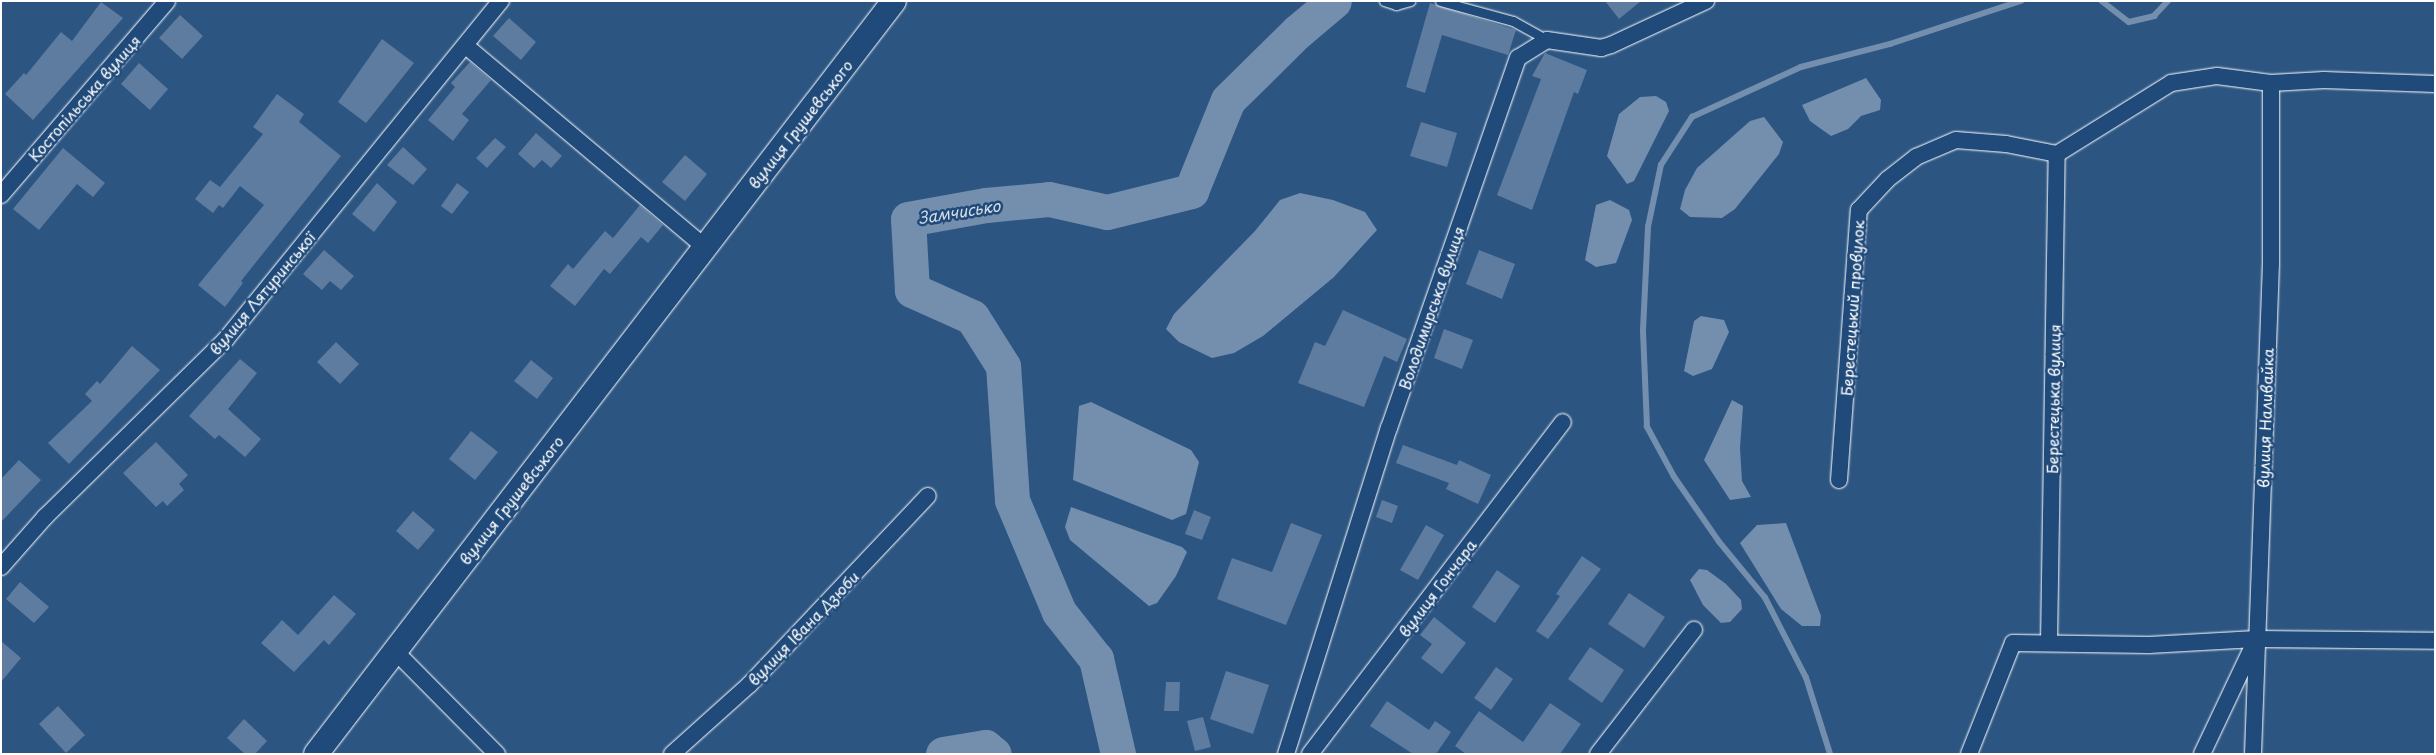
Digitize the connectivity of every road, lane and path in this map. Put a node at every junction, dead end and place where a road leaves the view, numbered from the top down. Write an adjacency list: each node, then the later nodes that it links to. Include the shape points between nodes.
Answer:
1 (167, 1): 13 (street, Костопільська вулиця)
2 (501, 1): 9 (street, вулиця Лятуринської)
3 (894, 1): 14 (street, вулиця Грушевського)
4 (1384, 1): 5 (lane, via 1396,5)
5 (1410, 1)
6 (1440, 1): 8 (lane, via 1513,21)
7 (1706, 1): 8 (street, via 1601,48)
8 (1548, 40): 27 (street, Володимирська вулиця, via 1518,58 1389,428)
9 (466, 46): 14 (street); 18 (street, вулиця Лятуринської, via 226,339 45,517)
10 (2271, 83): 11 (street, via 2324,80); 12 (street, via 2217,76 2171,83); 20 (street, вулиця Наливайка, via 2271,263)
11 (2435, 84)
12 (2057, 154): 16 (street, Берестецький провулок, via 2006,144 1956,140 1916,157 1888,179 1859,210); 22 (street, Берестецька вулиця)
13 (1, 195)
14 (705, 247): 23 (street, вулиця Грушевського)
15 (1564, 422): 28 (street, вулиця Гончара)
16 (1839, 480)
17 (928, 496): 26 (street, вулиця Івана Дзюби, via 749,685)
18 (1, 566)
19 (1694, 630): 29 (street)
20 (2256, 639): 21 (street); 22 (street, via 2150,645); 31 (street); 32 (street, вулиця Наливайка)
21 (2435, 641)
22 (2049, 643): 30 (street, via 2014,643)
23 (395, 651): 24 (street, вулиця Грушевського); 25 (street)
24 (316, 754)
25 (497, 754)
26 (672, 754)
27 (1286, 754)
28 (1310, 754)
29 (1598, 754)
30 (1969, 754)
31 (2202, 754)
32 (2253, 754)

